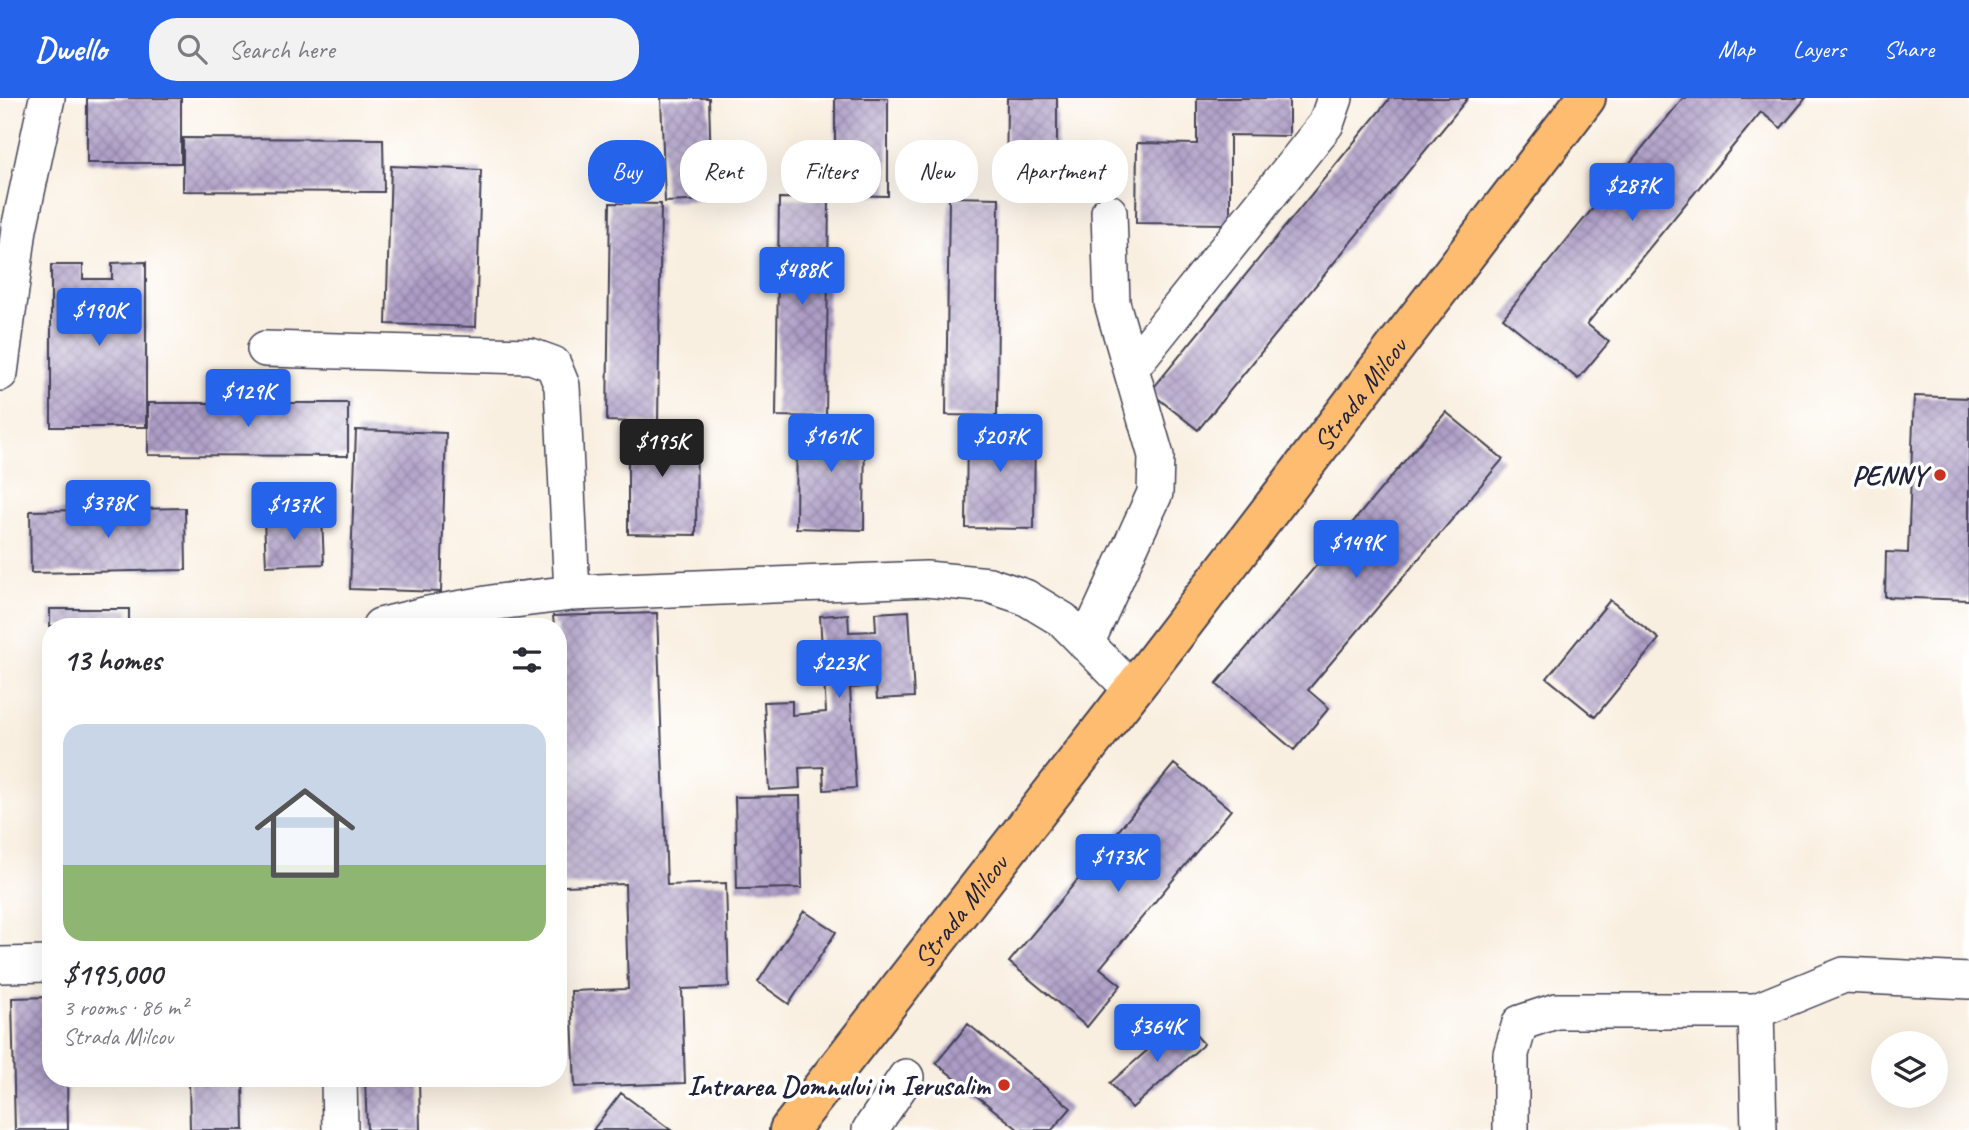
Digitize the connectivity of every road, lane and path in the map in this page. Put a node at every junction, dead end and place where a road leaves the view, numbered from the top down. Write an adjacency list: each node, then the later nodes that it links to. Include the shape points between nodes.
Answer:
1 (47, 98): 7 (street, via 19,229)
2 (1335, 98): 6 (street, via 1326,124)
3 (1586, 98): 11 (main road, Strada Milcov)
4 (1109, 212): 6 (street, via 1112,303)
5 (265, 349): 8 (street, via 531,356 553,365 562,386)
6 (1131, 368): 10 (street, via 1156,456 1155,493)
7 (0, 373)
8 (572, 593): 9 (street); 10 (street, via 926,579 989,585 1025,597 1063,620)
9 (414, 618)
10 (1086, 644): 11 (street)
11 (1132, 690): 19 (main road, Strada Milcov)
12 (42, 964): 13 (street)
13 (0, 965)
14 (1969, 981): 15 (street, via 1844,975)
15 (1756, 1011): 21 (street, via 1556,1011 1520,1023 1511,1054); 22 (street)
16 (906, 1077): 20 (street)
17 (339, 1087): 18 (street)
18 (340, 1130)
19 (789, 1130)
20 (870, 1130)
21 (1511, 1130)
22 (1759, 1130)

